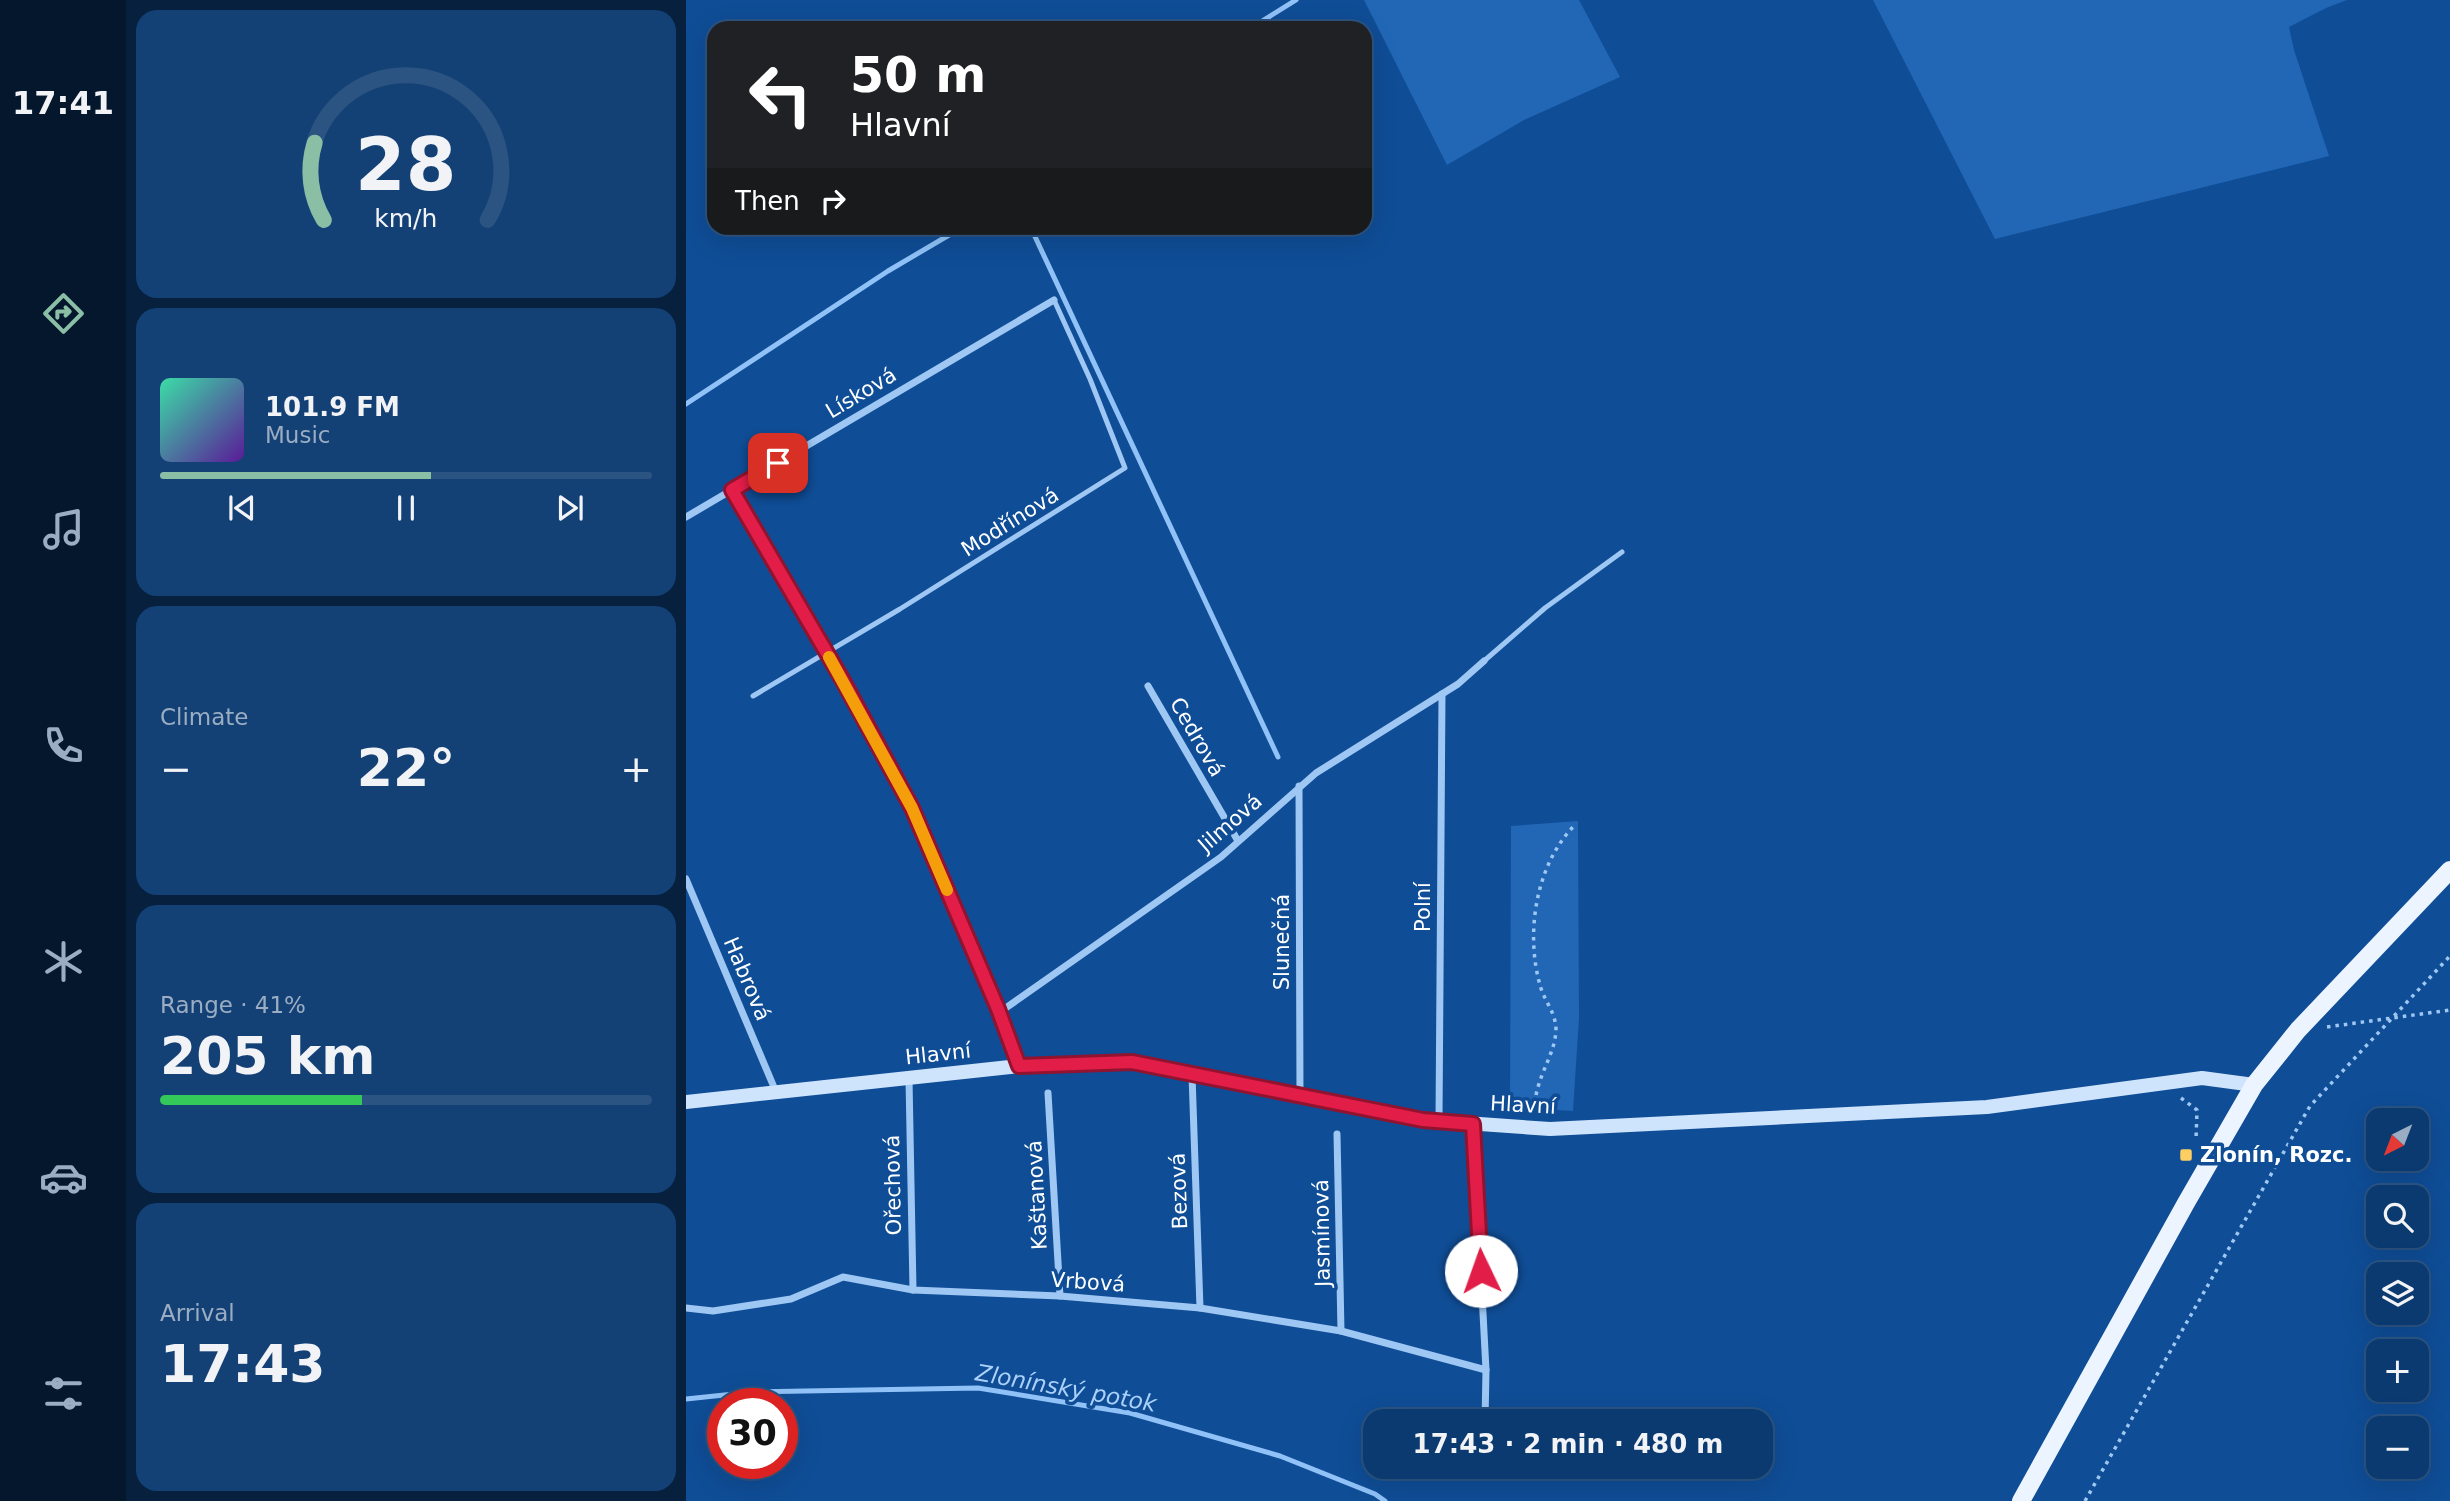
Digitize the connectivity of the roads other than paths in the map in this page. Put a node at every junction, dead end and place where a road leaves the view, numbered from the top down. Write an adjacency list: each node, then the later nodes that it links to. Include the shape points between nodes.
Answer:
1 (1054, 299): 2 (street, Lísková); 5 (lane, Modřínová, via 1125,468)
2 (732, 490): 3 (street, Lísková); 5 (street)
3 (686, 517)
4 (1622, 552): 6 (lane, via 1545,608)
5 (827, 653): 9 (lane, Modřínová); 14 (street, via 912,808)
6 (1484, 661): 8 (street, Jilmová)
7 (1147, 686): 11 (street, Cedrová)
8 (1442, 694): 10 (street, Jilmová); 23 (street, Polní)
9 (753, 696)
10 (1299, 786): 11 (street, Jilmová); 21 (street, Slunečná)
11 (1238, 841): 14 (street, Jilmová)
12 (2450, 870): 18 (main road, via 2298,1030)
13 (686, 879): 19 (street, Habrová)
14 (1000, 1012): 15 (street)
15 (1019, 1066): 16 (street, Hlavní, via 1132,1062); 17 (street, Hlavní)
16 (1192, 1073): 21 (street, Hlavní); 29 (street, Bezová)
17 (909, 1079): 19 (street, Hlavní); 26 (street, Ořechová)
18 (2254, 1085): 24 (street, Hlavní, via 2202,1078 1987,1107 1550,1129); 33 (main road)
19 (776, 1092): 22 (street, Hlavní)
20 (1048, 1093): 27 (street, Kaštanová)
21 (1300, 1097): 23 (street, Hlavní)
22 (686, 1102)
23 (1439, 1121): 24 (street, Hlavní)
24 (1473, 1124): 31 (street)
25 (1337, 1133): 30 (street, Jasmínová)
26 (913, 1290): 27 (street, Vrbová); 28 (street, Vrbová, via 843,1277 791,1299 713,1311)
27 (1060, 1296): 29 (street, Vrbová)
28 (686, 1308)
29 (1200, 1308): 30 (street, Vrbová)
30 (1341, 1331): 31 (street, Vrbová)
31 (1486, 1370): 32 (street)
32 (1485, 1409)
33 (2021, 1501)

